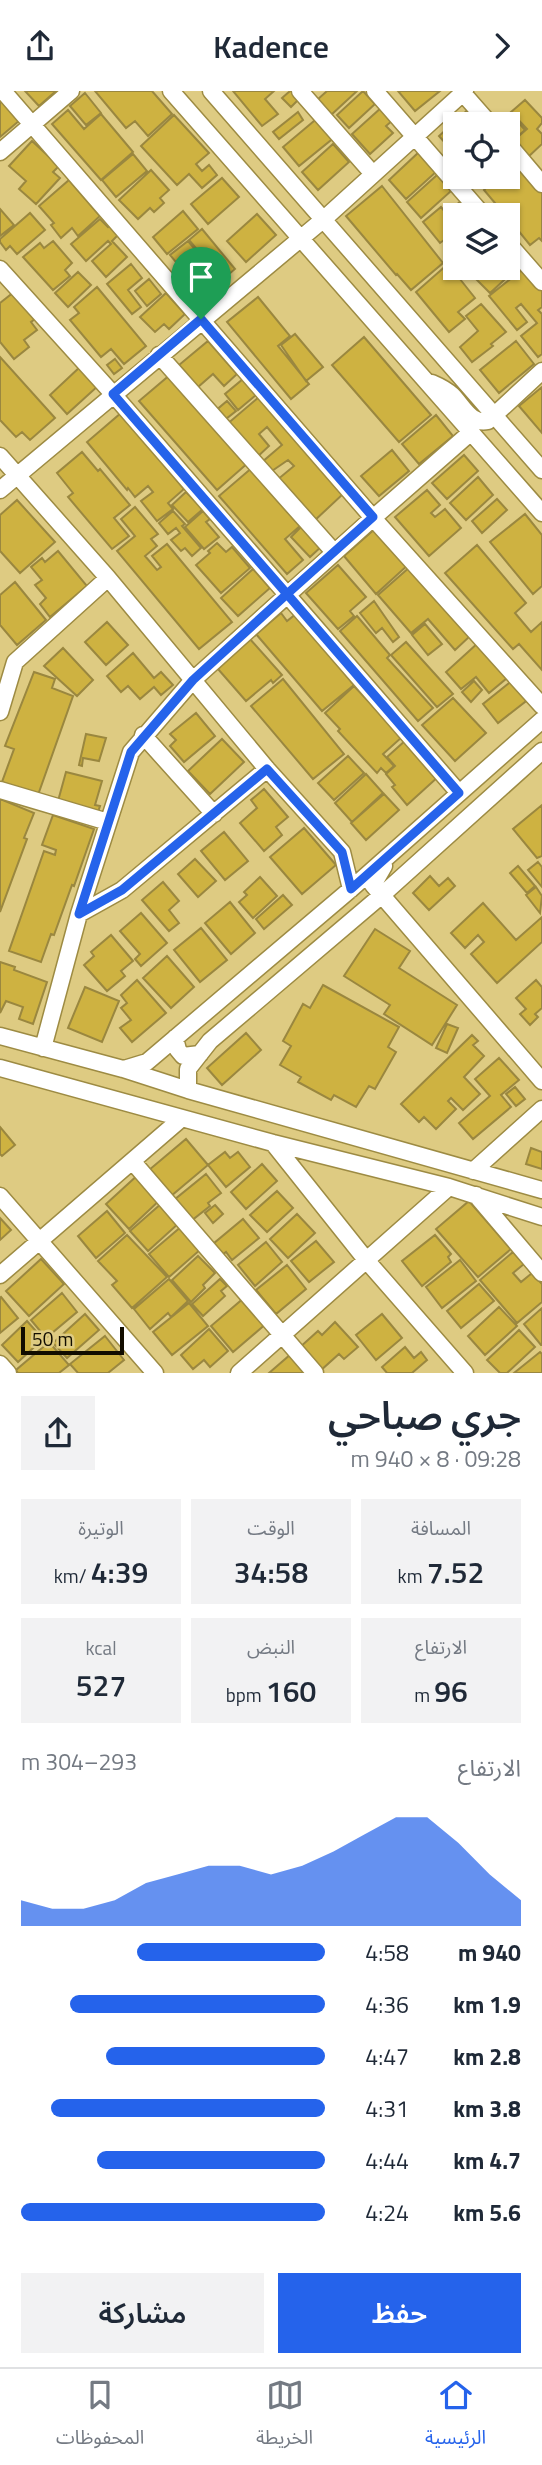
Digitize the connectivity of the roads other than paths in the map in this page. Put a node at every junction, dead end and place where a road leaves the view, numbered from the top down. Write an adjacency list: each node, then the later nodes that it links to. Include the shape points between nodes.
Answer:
1 (3, 91): 9 (street)
2 (71, 91): 9 (street)
3 (171, 91): 17 (street)
4 (211, 91): 16 (street)
5 (300, 91): 13 (street)
6 (375, 91): 10 (street)
7 (463, 92): 8 (street); 10 (street)
8 (480, 112)
9 (32, 124): 11 (street); 21 (street)
10 (414, 137): 13 (street); 15 (street)
11 (0, 152)
12 (520, 158): 14 (street)
13 (373, 174): 16 (street)
14 (542, 184)
15 (472, 203)
16 (324, 219): 17 (street); 26 (street)
17 (300, 239): 21 (street); 24 (street)
18 (520, 257): 20 (street)
19 (0, 269): 25 (street)
20 (542, 282)
21 (201, 319): 22 (street); 33 (street)
22 (159, 355): 25 (street); 34 (street)
23 (542, 371): 26 (street)
24 (422, 377): 26 (street, via 450,393 474,419 488,421); 27 (street)
25 (113, 394): 30 (street); 36 (street)
26 (494, 415): 29 (street)
27 (471, 433): 32 (street); 33 (street)
28 (0, 456): 30 (street)
29 (542, 470)
30 (17, 475): 31 (street); 35 (street)
31 (0, 489)
32 (542, 513)
33 (373, 517): 34 (street); 38 (street)
34 (334, 552): 36 (street)
35 (108, 578): 37 (street); 39 (street, via 15,662)
36 (287, 594): 37 (street); 45 (street)
37 (193, 680): 41 (street); 43 (street)
38 (542, 706)
39 (0, 712)
40 (542, 720): 45 (street)
41 (143, 735): 46 (street); 47 (street, via 131,752)
42 (542, 751): 50 (street)
43 (267, 769): 46 (street); 49 (street, via 342,852)
44 (0, 790): 47 (street)
45 (459, 793): 48 (street)
46 (214, 814): 51 (street, via 122,890)
47 (108, 822): 51 (street)
48 (393, 852): 49 (street); 50 (street, via 373,885)
49 (351, 889): 53 (street)
50 (382, 895): 55 (street); 58 (street)
51 (79, 914): 54 (street)
52 (0, 1036): 54 (street)
53 (175, 1038): 55 (street, via 183,1056); 57 (street, via 147,1062)
54 (43, 1048): 57 (street)
55 (200, 1054): 59 (street, via 188,1069)
56 (0, 1068): 61 (street)
57 (123, 1069): 59 (street)
58 (542, 1081)
59 (188, 1090): 64 (street)
60 (542, 1109): 64 (street)
61 (182, 1118): 62 (street); 63 (street)
62 (273, 1143): 65 (street); 71 (street)
63 (133, 1162): 70 (street); 74 (street)
64 (473, 1171): 66 (street)
65 (449, 1187): 67 (street); 71 (street)
66 (542, 1190)
67 (476, 1195): 69 (street); 72 (street)
68 (0, 1196): 70 (street)
69 (542, 1217)
70 (40, 1243): 73 (street); 77 (street)
71 (367, 1261): 74 (street); 80 (street)
72 (542, 1273)
73 (0, 1275)
74 (282, 1335): 78 (street); 79 (street)
75 (0, 1364): 76 (street)
76 (8, 1373)
77 (155, 1373)
78 (239, 1373)
79 (315, 1373)
80 (465, 1373)

